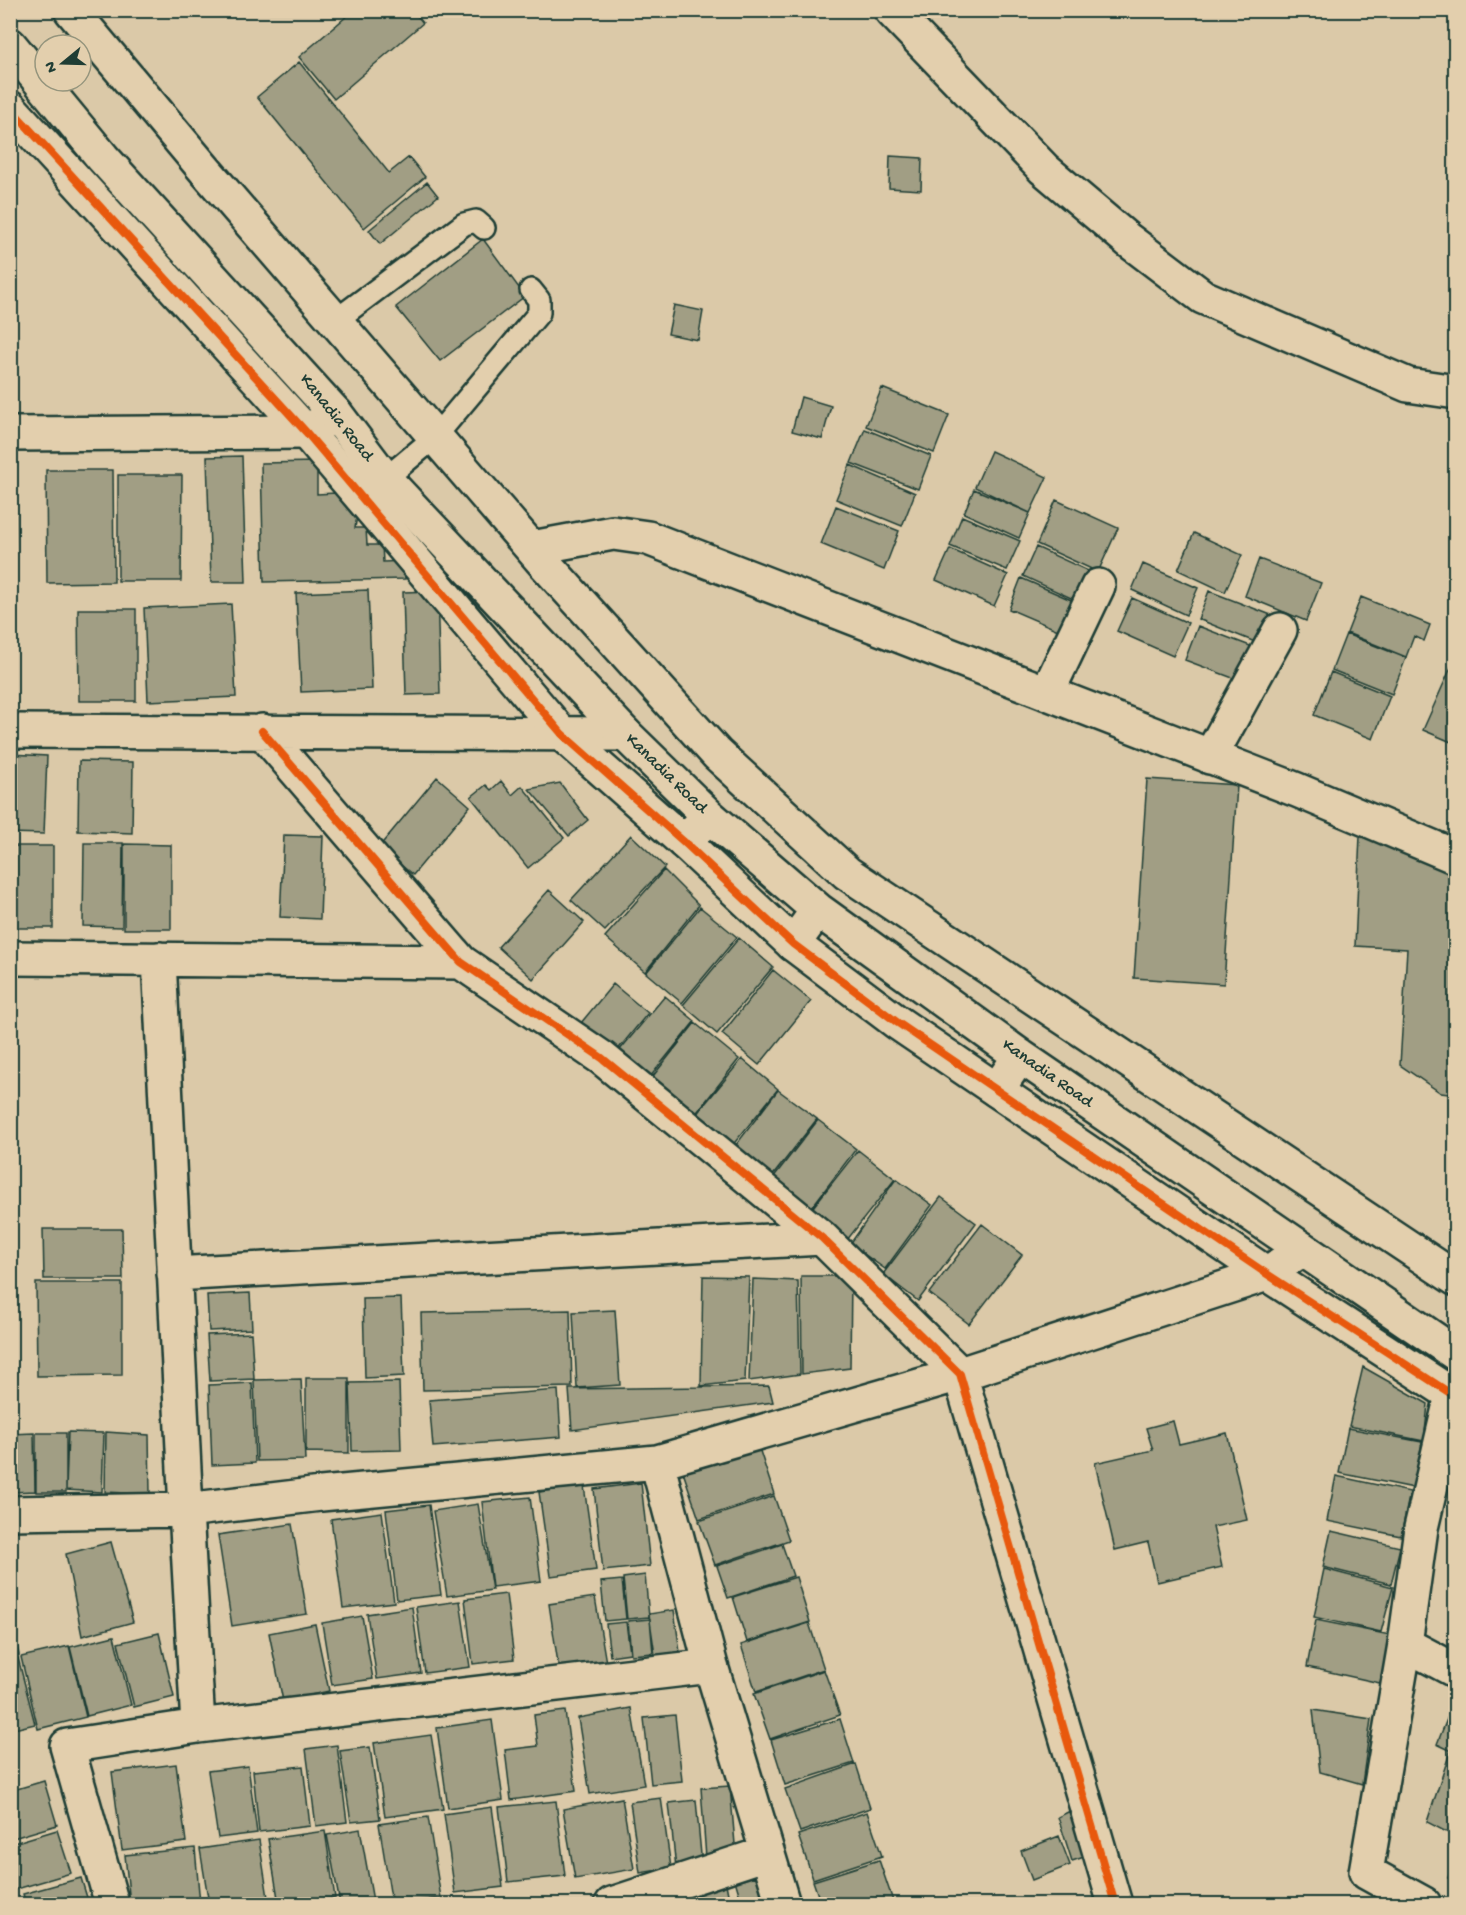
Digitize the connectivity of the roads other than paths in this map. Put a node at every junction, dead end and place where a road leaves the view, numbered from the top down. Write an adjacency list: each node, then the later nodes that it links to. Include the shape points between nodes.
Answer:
1 (71, 10): 7 (street)
2 (891, 10): 8 (street, via 1044,169 1203,297 1407,385)
3 (10, 45): 9 (street, Kanadia Road, via 103,158)
4 (10, 108): 10 (street)
5 (484, 228): 7 (lane, via 476,221 464,224)
6 (531, 290): 12 (lane, via 539,300 538,313)
7 (335, 321): 12 (street)
8 (1455, 392)
9 (336, 414): 10 (street); 13 (street, Kanadia Road)
10 (306, 432): 11 (street); 20 (street)
11 (10, 434)
12 (435, 437): 13 (lane); 14 (street)
13 (385, 479): 21 (street, Kanadia Road)
14 (532, 548): 17 (street, via 613,533 648,538); 37 (street, via 717,754 846,873)
15 (1098, 586): 17 (street)
16 (1280, 630): 22 (street)
17 (1047, 693): 22 (street)
18 (10, 731): 19 (street)
19 (262, 731): 20 (street); 30 (street)
20 (562, 734): 21 (street); 24 (street)
21 (625, 734): 23 (street, Kanadia Road)
22 (1210, 757): 25 (street)
23 (709, 816): 24 (street); 26 (street, Kanadia Road)
24 (684, 842): 27 (street)
25 (1455, 857)
26 (818, 910): 27 (street); 31 (street, Kanadia Road)
27 (793, 944): 32 (street, via 898,1023)
28 (10, 958): 29 (street)
29 (159, 959): 30 (street); 35 (street)
30 (461, 962): 33 (street, via 602,1058)
31 (1020, 1056): 32 (street); 34 (street, Kanadia Road)
32 (997, 1090): 36 (street)
33 (822, 1238): 35 (street); 39 (street)
34 (1302, 1249): 36 (street); 38 (street, Kanadia Road)
35 (174, 1274): 42 (street)
36 (1267, 1274): 39 (street); 40 (street)
37 (1455, 1279)
38 (1455, 1354)
39 (960, 1374): 41 (street); 52 (street)
40 (1454, 1395): 44 (street, via 1420,1528)
41 (657, 1462): 42 (street); 45 (street)
42 (186, 1510): 43 (street); 47 (street)
43 (10, 1513)
44 (1405, 1644): 46 (street); 53 (street, via 1366,1872)
45 (711, 1666): 47 (street); 48 (street)
46 (1455, 1671)
47 (198, 1726): 49 (street, via 67,1746)
48 (767, 1853): 50 (street); 51 (street)
49 (112, 1905)
50 (612, 1905)
51 (783, 1905)
52 (1115, 1905)
53 (1424, 1905)

